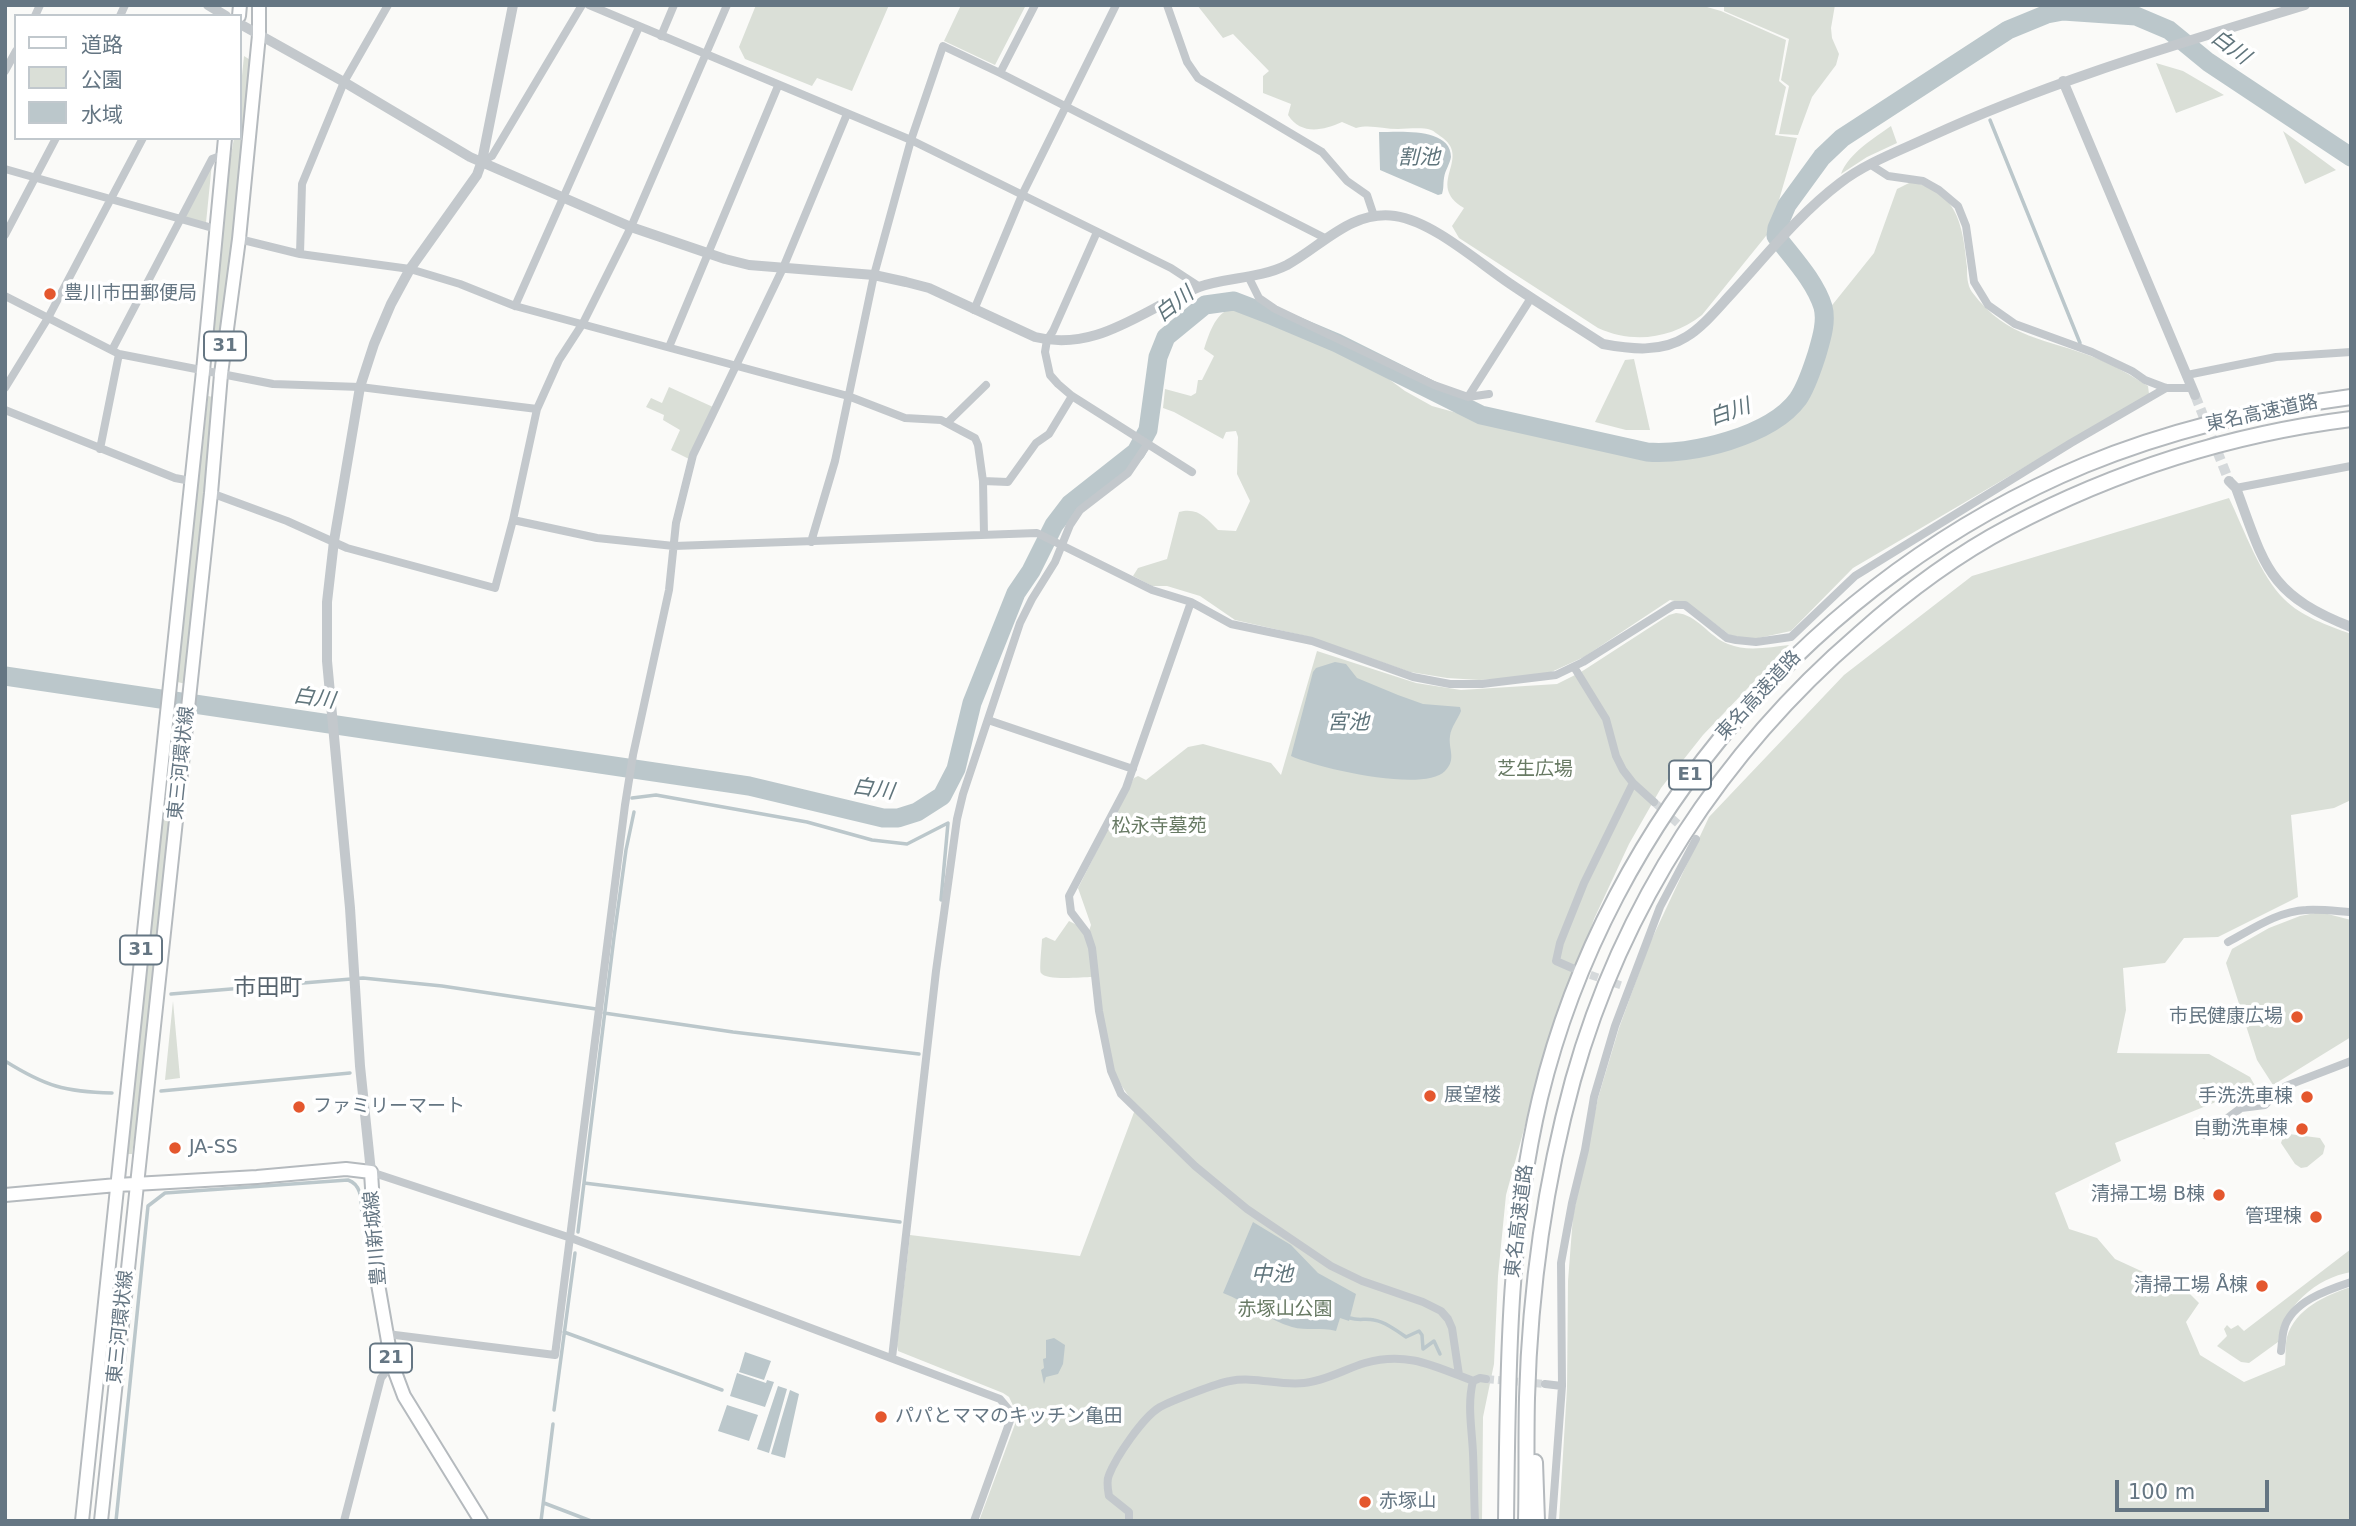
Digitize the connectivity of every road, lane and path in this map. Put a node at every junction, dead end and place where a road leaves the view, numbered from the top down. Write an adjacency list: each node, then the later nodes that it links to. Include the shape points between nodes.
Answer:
1 (259, 5): 16 (main road, 東三河環状線 / 31)
2 (388, 5): 23 (street)
3 (513, 5): 32 (street)
4 (582, 5): 32 (street, via 492,156)
5 (589, 5): 13 (street)
6 (614, 5): 13 (street)
7 (674, 5): 17 (street)
8 (727, 5): 19 (street)
9 (1035, 5): 21 (street)
10 (1116, 5): 25 (street)
11 (1167, 5): 39 (street, via 1187,62 1198,78 1322,152 1347,181 1367,195)
12 (2305, 5): 22 (street)
13 (610, 15): 15 (street)
14 (242, 25): 16 (street)
15 (639, 27): 17 (street); 37 (street)
16 (259, 34): 23 (street); 46 (main road, 東三河環状線 / 31)
17 (661, 36): 19 (street)
18 (14, 55): 20 (street)
19 (705, 55): 24 (street); 41 (street)
20 (5, 71)
21 (1000, 73): 25 (street); 30 (street, via 943,46)
22 (2063, 81): 33 (street); 67 (street)
23 (344, 82): 32 (street); 48 (street, via 302,184)
24 (778, 86): 26 (street); 47 (street)
25 (1065, 106): 36 (street); 45 (street)
26 (847, 114): 30 (street); 49 (street)
27 (55, 140): 35 (street)
28 (142, 140): 38 (street)
29 (225, 140): 31 (main road, 東三河環状線 / 31)
30 (911, 140): 36 (street); 51 (street)
31 (223, 155): 40 (street, via 212,159); 42 (main road, 東三河環状線 / 31)
32 (482, 161): 37 (street); 50 (street, via 477,175)
33 (1871, 164): 55 (street, via 1838,185 1685,338 1633,349 1603,344); 71 (street, via 1888,176 1923,181 1958,206 1972,276 1988,305 2027,330 2092,352)
34 (5, 169): 35 (street)
35 (35, 178): 38 (street); 44 (street)
36 (1022, 195): 43 (street); 57 (street)
37 (562, 199): 41 (street); 56 (street)
38 (110, 200): 40 (street); 58 (street)
39 (1374, 216): 45 (street, via 1354,221); 55 (street, via 1419,222)
40 (180, 219): 42 (street); 62 (street)
41 (631, 228): 47 (street); 59 (street)
42 (216, 229): 65 (main road, 東三河環状線 / 31)
43 (1097, 232): 53 (street); 60 (street)
44 (5, 235)
45 (1325, 238): 52 (street, via 1284,267)
46 (239, 239): 48 (street); 66 (main road, 東三河環状線 / 31)
47 (708, 253): 49 (street, via 749,265); 61 (street)
48 (300, 254): 50 (street)
49 (783, 268): 51 (street); 64 (street)
50 (410, 269): 56 (street); 69 (street, via 378,334)
51 (874, 275): 57 (street, via 929,288); 74 (street)
52 (1249, 278): 53 (street); 76 (street, via 1259,298 1275,309)
53 (1200, 287): 60 (street, via 1099,335 1066,342)
54 (5, 296): 58 (street)
55 (1531, 298): 76 (street)
56 (515, 306): 59 (street)
57 (974, 310): 60 (street)
58 (48, 318): 62 (street); 70 (street)
59 (583, 323): 61 (street); 78 (street, via 559,360)
60 (1047, 340): 75 (street, via 1050,375)
61 (669, 347): 64 (street)
62 (116, 352): 65 (street); 83 (street)
63 (2351, 352): 67 (street, via 2276,357)
64 (736, 365): 74 (street); 95 (street, via 694,455)
65 (203, 371): 66 (street); 86 (main road, 東三河環状線 / 31)
66 (221, 374): 69 (street, via 273,384); 89 (main road, 東三河環状線 / 31)
67 (2187, 375): 72 (street)
68 (986, 384): 81 (street)
69 (360, 387): 78 (street); 92 (street)
70 (5, 388)
71 (2166, 388): 72 (street); 98 (street, via 1855,576 1791,637 1756,642 1727,638 1685,606 1674,605)
72 (2193, 391)
73 (1489, 394): 76 (street)
74 (848, 396): 81 (street, via 905,418); 93 (street)
75 (1072, 396): 82 (street); 87 (street, via 1049,434 1036,443 1008,482)
76 (1468, 397)
77 (2351, 397): 132 (highway, 東名高速道路 / E1, via 2284,406 2190,429 2085,465 1994,509 1881,584 1791,660 1685,782 1622,887 1588,957 1541,1096 1526,1164 1512,1278)
78 (537, 409): 90 (street)
79 (5, 410): 83 (street)
80 (2351, 419): 124 (highway, 東名高速道路 / E1, via 2188,454 2093,488 2006,529 1882,613 1790,698 1749,744 1713,789 1652,886 1597,1006 1556,1151 1538,1259)
81 (947, 423): 87 (street, via 975,439)
82 (1147, 445): 85 (street); 94 (street, via 1128,473 1080,510)
83 (100, 449): 86 (street)
84 (2351, 466): 88 (street)
85 (1192, 472)
86 (191, 481): 111 (main road, 東三河環状線 / 31)
87 (983, 481): 91 (street)
88 (2232, 484): 97 (street, via 2278,584 2309,608)
89 (211, 493): 92 (street); 110 (main road, 東三河環状線 / 31)
90 (513, 520): 92 (street, via 495,588); 95 (street, via 597,538)
91 (984, 535): 93 (street); 94 (street, via 1037,533)
92 (334, 541): 109 (street, via 327,661)
93 (811, 542): 95 (street)
94 (1060, 545): 96 (street, via 1152,590); 99 (street, via 1020,623)
95 (674, 546): 113 (street, via 669,590 632,759)
96 (1191, 602): 98 (street, via 1231,624 1312,640 1428,681 1482,684 1556,675); 100 (street)
97 (2351, 627)
98 (1574, 667): 101 (street, via 1606,719 1616,756)
99 (988, 720): 100 (street); 117 (street, via 957,819)
100 (1133, 769): 119 (street, via 1069,896 1071,912 1092,948 1099,1012 1111,1071 1121,1094 1247,1209 1331,1266 1441,1311 1452,1328)
101 (1633, 783): 102 (street); 106 (street, via 1560,943 1556,961)
102 (1654, 802)
103 (1696, 839): 123 (street, via 1626,987 1594,1097 1561,1263)
104 (2351, 912): 105 (street, via 2292,912)
105 (2228, 942)
106 (1572, 968)
107 (2351, 1061): 108 (street, via 2286,1086 2265,1105 2241,1108)
108 (2205, 1135)
109 (371, 1172): 110 (main road, 豊川新城線, via 346,1169); 113 (street); 115 (main road, 豊川新城線 / 21, via 378,1284)
110 (138, 1183): 111 (main road, 豊川新城線); 126 (main road, 東三河環状線 / 31)
111 (117, 1185): 112 (main road, 豊川新城線); 125 (main road, 東三河環状線 / 31)
112 (5, 1195)
113 (571, 1238): 115 (street, via 555,1355); 117 (street)
114 (2351, 1282): 116 (street, via 2326,1290 2298,1308 2284,1326)
115 (387, 1334): 118 (main road, 豊川新城線 / 21)
116 (2281, 1351)
117 (892, 1358): 129 (street, via 1000,1399 1010,1411)
118 (393, 1364): 127 (street, via 381,1378); 128 (main road, 豊川新城線 / 21, via 404,1396)
119 (1459, 1375): 121 (street); 130 (street, via 1427,1363 1389,1358 1308,1383 1228,1381 1158,1408 1135,1432 1107,1478 1109,1496 1129,1512)
120 (1486, 1379): 121 (street)
121 (1473, 1381): 131 (street, via 1469,1422)
122 (1545, 1384): 123 (street)
123 (1562, 1386): 135 (street)
124 (1527, 1395): 133 (highway, 東名高速道路 / E1); 134 (highway)
125 (82, 1521)
126 (101, 1521)
127 (344, 1521)
128 (481, 1521)
129 (974, 1521)
130 (1129, 1521)
131 (1475, 1521)
132 (1506, 1521)
133 (1526, 1521)
134 (1537, 1521)
135 (1552, 1521)

